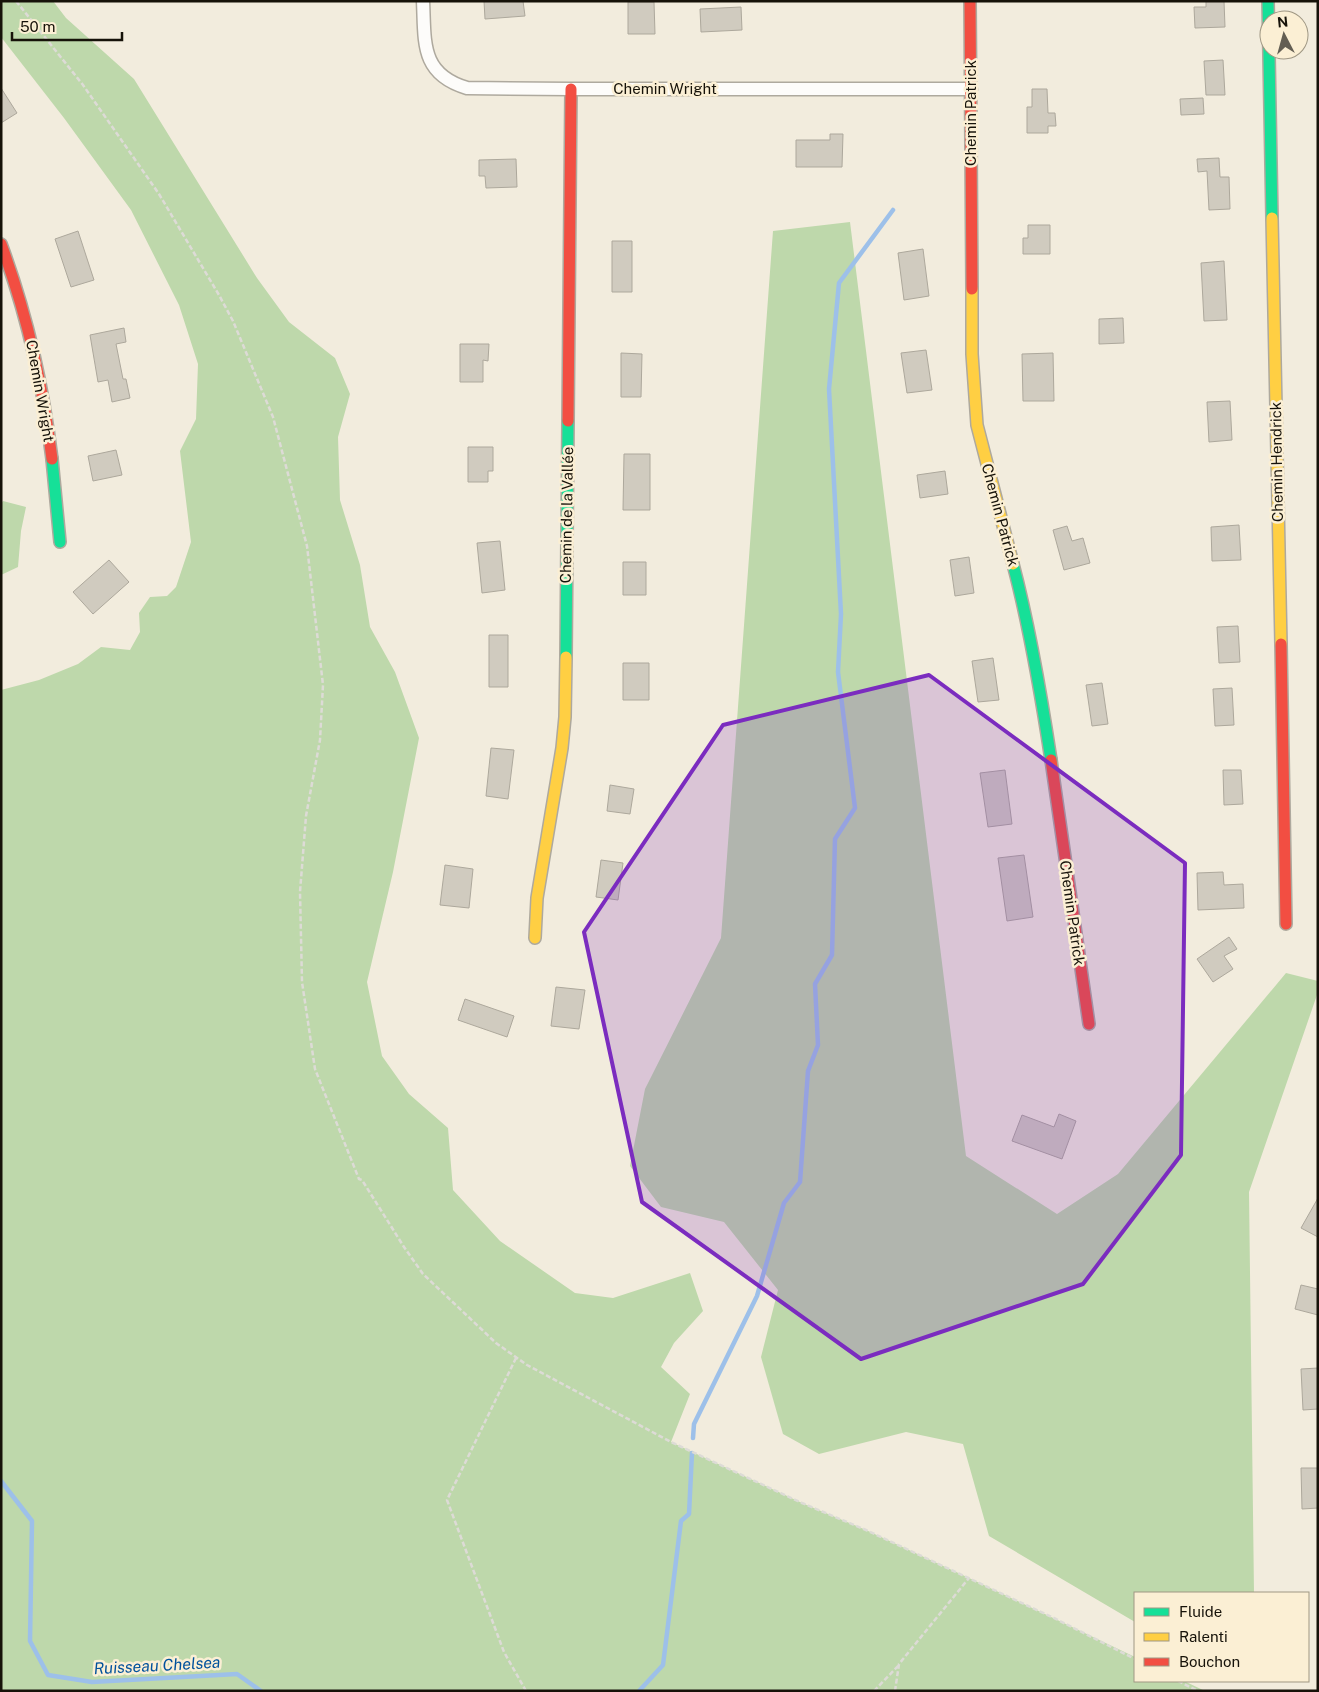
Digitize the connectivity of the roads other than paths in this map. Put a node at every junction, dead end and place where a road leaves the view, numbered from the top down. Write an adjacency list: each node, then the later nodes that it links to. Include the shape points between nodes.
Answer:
1 (424, 1): 4 (street, Chemin Wright, via 427,52 441,75 454,84 467,88)
2 (970, 1): 5 (street, Chemin Patrick)
3 (1268, 1): 8 (street, Chemin Hendrick)
4 (571, 89): 5 (street, Chemin Wright); 9 (street, Chemin de la Vallée, via 565,717 537,898)
5 (971, 89): 10 (street, Chemin Patrick, via 972,354 977,425 1022,597 1039,684)
6 (1, 244): 7 (street, Chemin Wright, via 22,305 40,377)
7 (60, 542)
8 (1286, 924)
9 (535, 938)
10 (1089, 1024)

